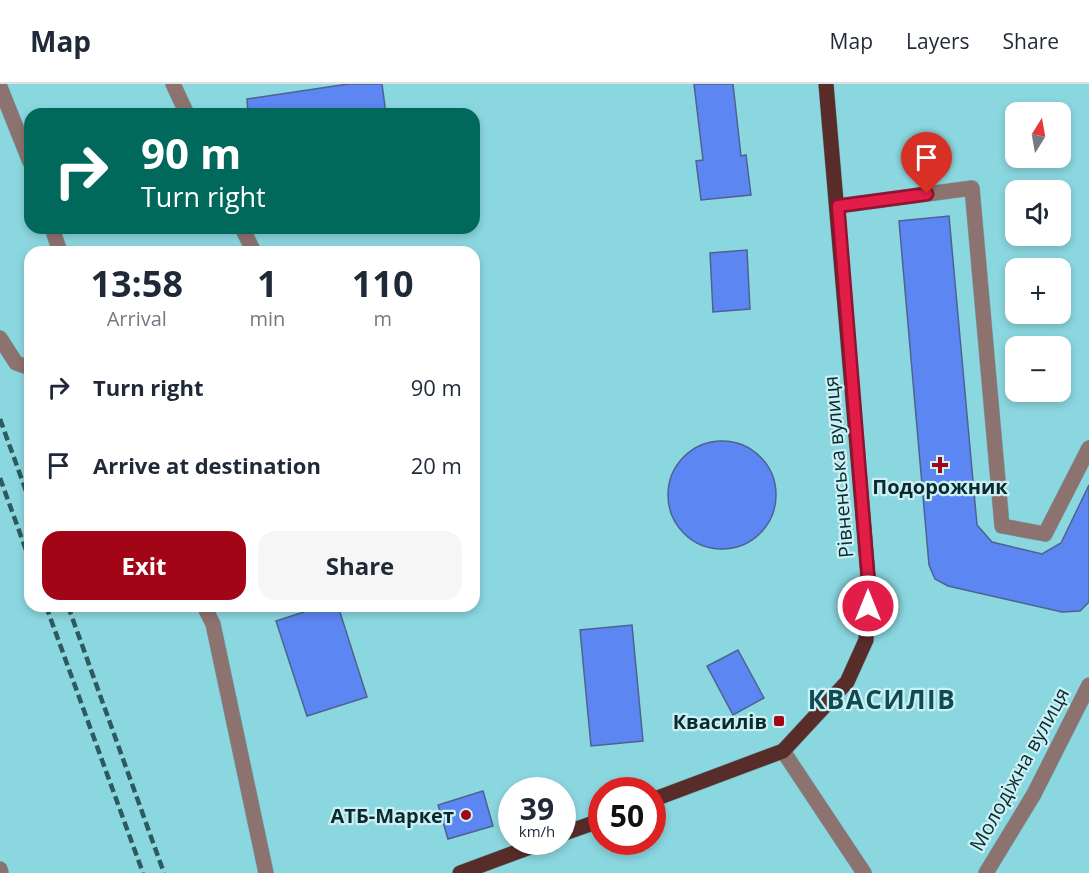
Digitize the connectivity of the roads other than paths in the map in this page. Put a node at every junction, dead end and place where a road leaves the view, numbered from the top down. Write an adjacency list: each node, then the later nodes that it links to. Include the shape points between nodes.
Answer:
1 (173, 84): 4 (street)
2 (826, 84): 6 (main road, Рівненська вулиця)
3 (0, 87): 5 (street)
4 (184, 108)
5 (24, 147)
6 (838, 206): 9 (street, via 972,188 1002,526 1045,534); 12 (main road, Рівненська вулиця, via 869,588 866,640 847,682)
7 (0, 338): 8 (street, via 16,363)
8 (24, 366)
9 (1089, 448)
10 (207, 612): 15 (street, via 213,624)
11 (1089, 685): 18 (street, Молодіжна вулиця, via 1034,794)
12 (783, 751): 13 (main road, Рівненська вулиця); 17 (street)
13 (666, 795)
14 (509, 855): 16 (main road)
15 (266, 873)
16 (460, 873)
17 (864, 873)
18 (986, 873)

